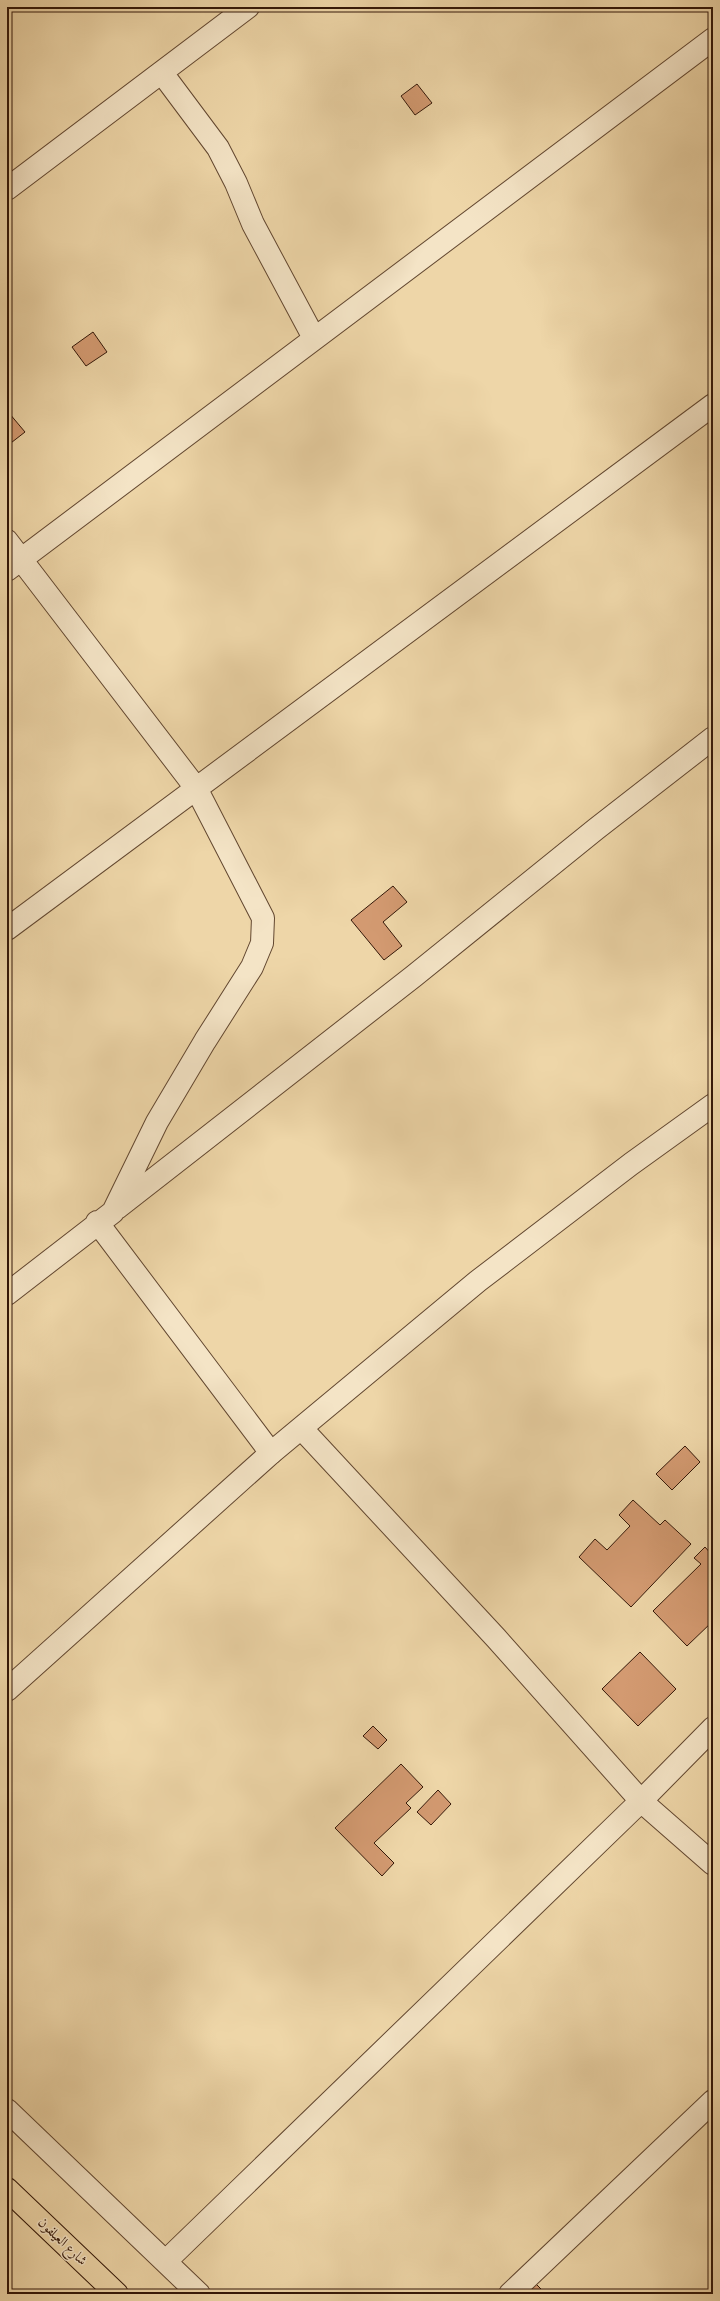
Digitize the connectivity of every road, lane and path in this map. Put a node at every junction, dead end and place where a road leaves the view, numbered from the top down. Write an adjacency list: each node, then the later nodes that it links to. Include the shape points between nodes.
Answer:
1 (248, 7): 3 (street)
2 (713, 39): 5 (street)
3 (162, 73): 4 (street); 5 (street, via 218,148 253,224)
4 (7, 189)
5 (314, 338): 8 (street)
6 (713, 405): 10 (street)
7 (7, 540): 8 (street)
8 (15, 564): 10 (street)
9 (713, 738): 13 (street, via 408,981)
10 (196, 788): 11 (street); 13 (street, via 263,918 262,943 252,967 157,1122)
11 (7, 929)
12 (713, 1105): 15 (street, via 478,1281)
13 (105, 1217): 14 (street); 16 (street)
14 (7, 1294)
15 (302, 1429): 16 (street); 19 (street, via 496,1638)
16 (271, 1453): 17 (street)
17 (7, 1690)
18 (713, 1728): 19 (street)
19 (641, 1800): 20 (street); 24 (street)
20 (713, 1864)
21 (713, 2101): 27 (street)
22 (7, 2110): 24 (street)
23 (7, 2189): 25 (highway, شارع العيلفون)
24 (166, 2261): 26 (street)
25 (117, 2294)
26 (199, 2294)
27 (510, 2294)

